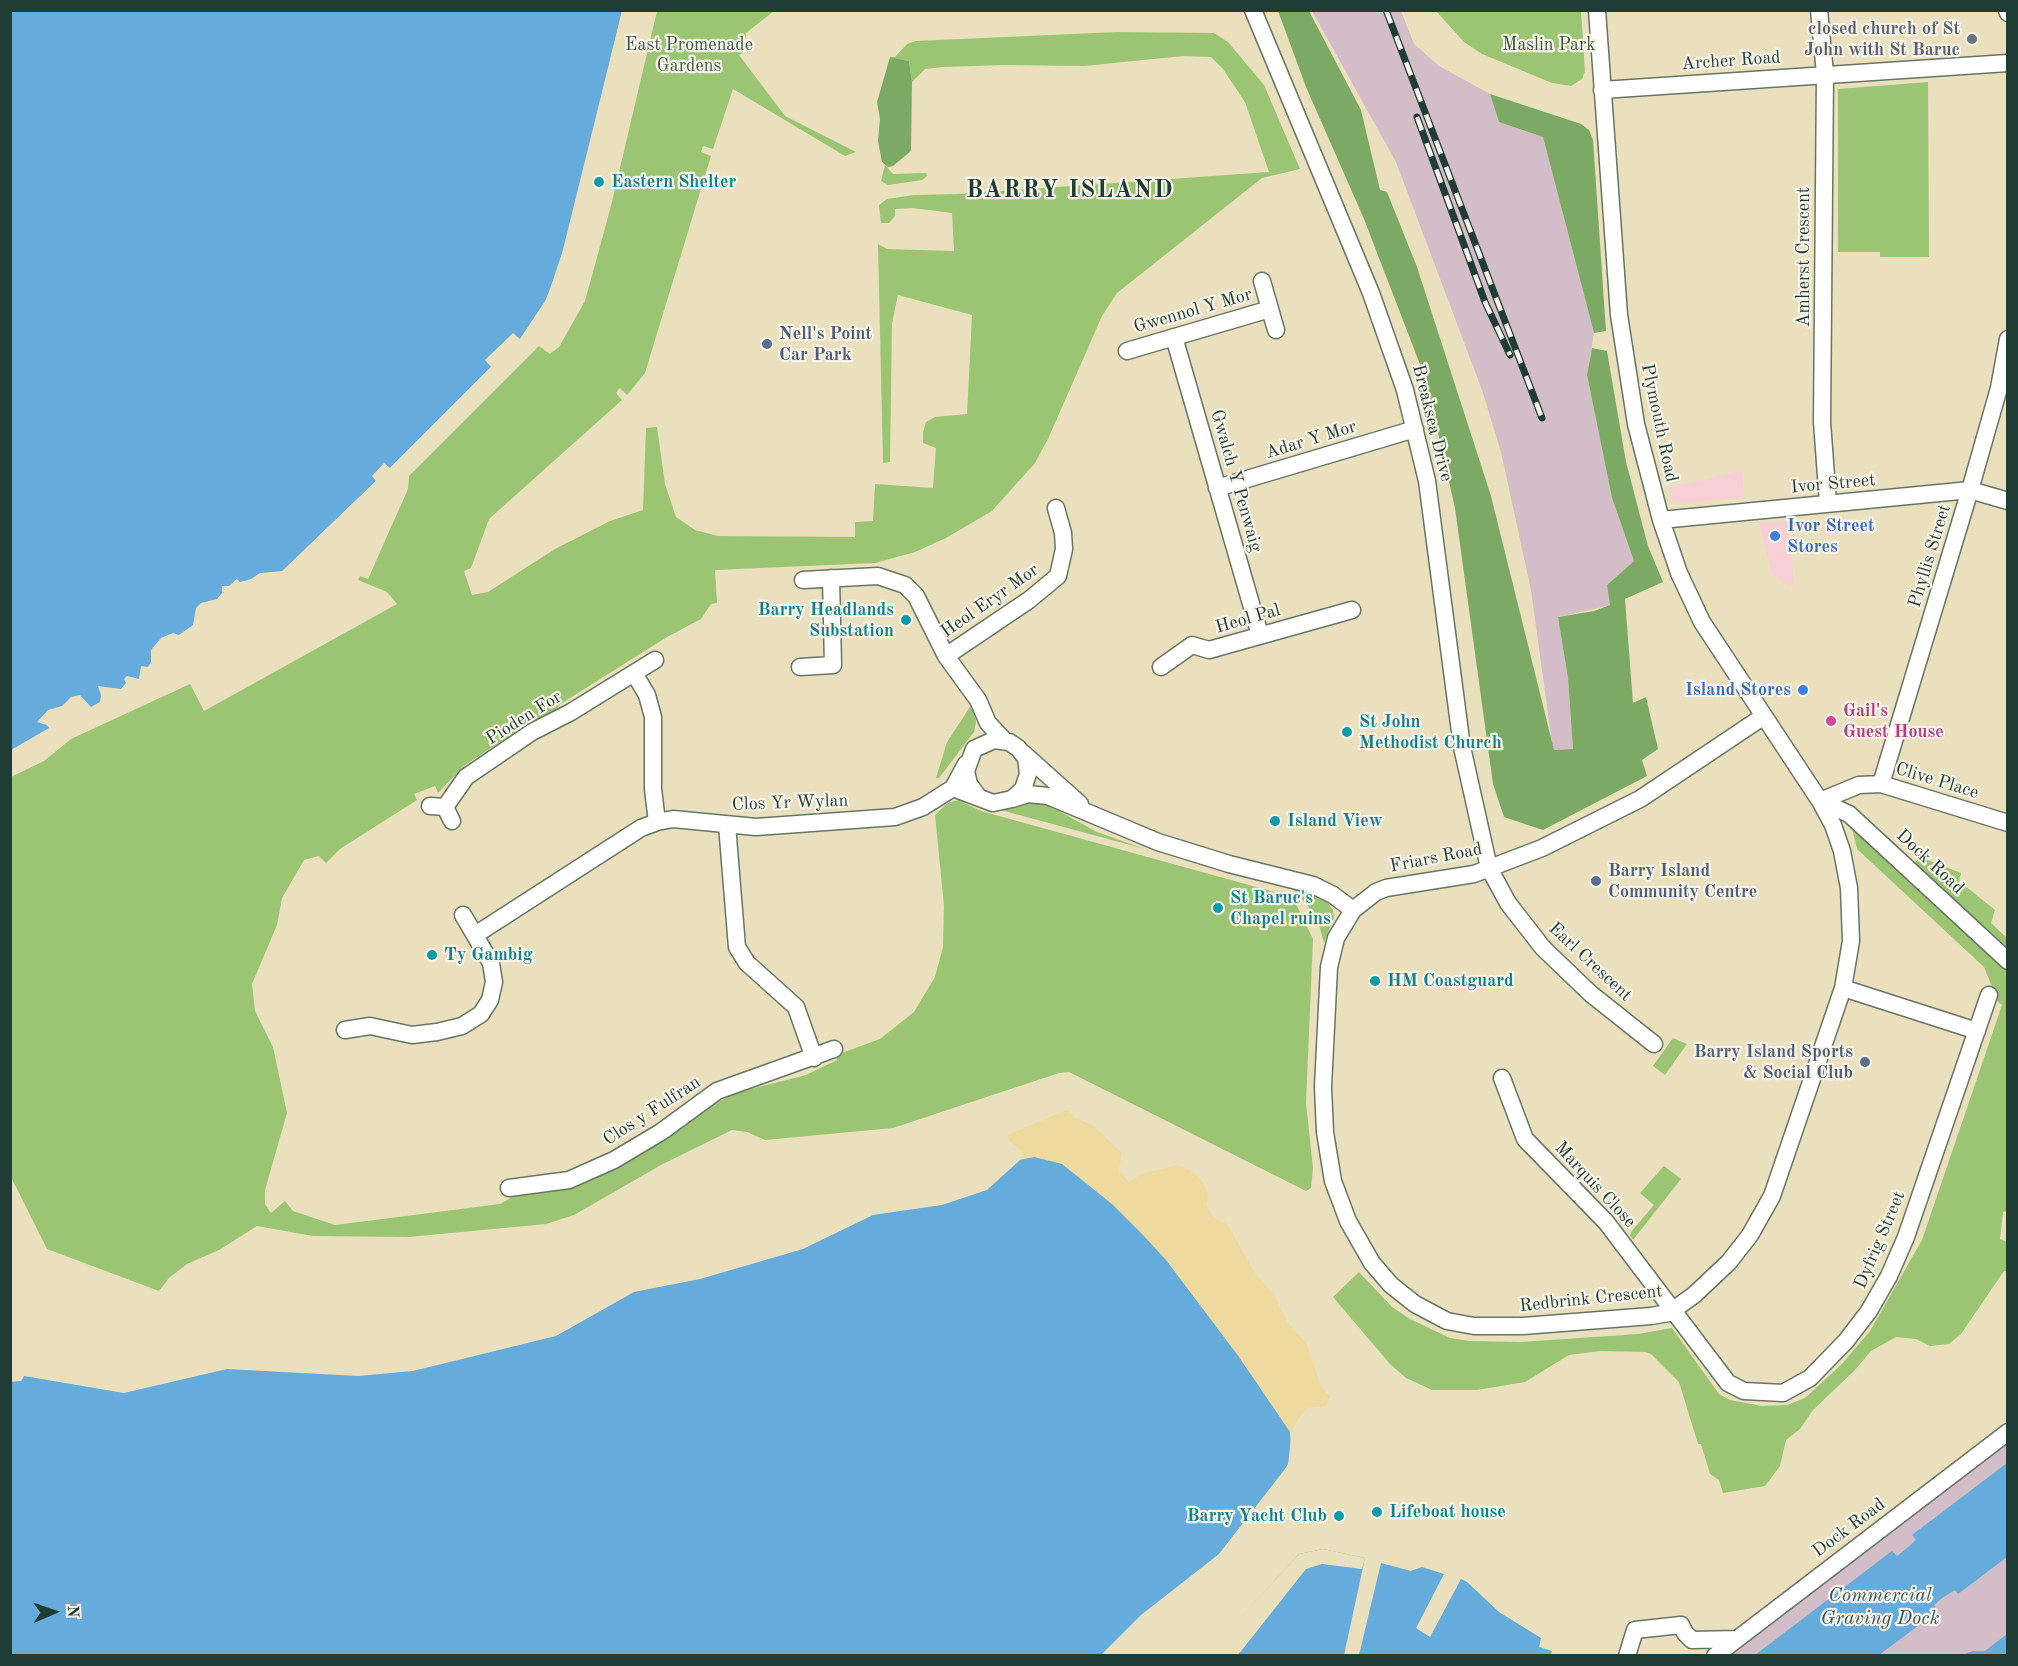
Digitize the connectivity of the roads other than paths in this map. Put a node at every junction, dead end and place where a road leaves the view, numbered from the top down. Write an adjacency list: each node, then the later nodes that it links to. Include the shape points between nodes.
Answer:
1 (1253, 10): 13 (street, Breaksea Drive, via 1386,331)
2 (1597, 10): 6 (street, Plymouth Road)
3 (1819, 10): 5 (street, Amherst Crescent)
4 (2007, 63): 5 (street, Archer Road)
5 (1825, 74): 6 (street, Archer Road); 17 (street, Amherst Crescent, via 1822,422)
6 (1602, 90): 19 (street, Plymouth Road, via 1618,303 1627,370 1636,424)
7 (1262, 281): 8 (street)
8 (1270, 309): 9 (street); 10 (street, Gwennol Y Mor)
9 (1276, 330)
10 (1174, 337): 12 (street, Gwennol Y Mor); 14 (street, Gwalch Y Penwaig)
11 (2007, 339): 15 (street, Phyllis Street, via 1999,388)
12 (1127, 351)
13 (1415, 429): 14 (street, Adar Y Mor); 45 (street, Breaksea Drive, via 1435,528 1462,747)
14 (1217, 488): 23 (street, Gwalch Y Penwaig)
15 (1970, 490): 16 (street, Ivor Street); 17 (street, Ivor Street); 35 (street, Phyllis Street)
16 (2007, 501)
17 (1828, 503): 19 (street, Ivor Street)
18 (1056, 508): 24 (street, Heol Eryr Mor, via 1063,533 1063,559 1058,576)
19 (1661, 520): 29 (street, Plymouth Road, via 1679,573 1702,622)
20 (831, 578): 21 (street, Heol Eryr Mor); 24 (street, Heol Eryr Mor, via 878,576 905,585 916,596); 26 (street, via 834,665)
21 (803, 580)
22 (1352, 610): 23 (street, Heol Pal)
23 (1260, 635): 27 (street, Heol Pal, via 1209,650 1192,645)
24 (946, 656): 30 (street, Heol Eryr Mor, via 978,700)
25 (655, 660): 28 (street, Pioden For)
26 (800, 667)
27 (1161, 667)
28 (634, 673): 40 (street, Pioden For, via 532,732 466,777); 42 (street, via 647,695 653,717 652,789)
29 (1764, 716): 39 (street, Plymouth Road); 45 (street, Friars Road, via 1640,798 1542,848)
30 (988, 723): 31 (street, Heol Eryr Mor); 32 (street)
31 (1004, 740): 32 (street); 33 (street)
32 (981, 744): 34 (street)
33 (1022, 752): 38 (street, via 1029,774 1023,789); 41 (street)
34 (966, 764): 36 (street); 37 (street, via 966,778)
35 (1881, 784): 39 (street, Clive Place, via 1859,785); 43 (street, Clive Place)
36 (953, 788): 37 (street); 44 (street, Clos Yr Wylan, via 912,812 887,819 756,827)
37 (977, 795): 38 (street, via 993,802)
38 (1012, 799): 41 (street, via 1043,795)
39 (1820, 801): 49 (street, Dock Road, via 1856,819); 50 (street, Redbrink Crescent, via 1838,838 1849,888 1851,941)
40 (442, 811)
41 (1100, 818): 46 (street, via 1204,857 1313,885)
42 (657, 822): 44 (street, Clos Yr Wylan, via 673,819); 48 (street, Clos Yr Wylan, via 641,828)
43 (2007, 823)
44 (727, 825): 56 (street, via 736,947 747,963 796,1007)
45 (1489, 868): 46 (street, Friars Road, via 1456,878 1386,888); 54 (street, Earl Crescent, via 1508,903 1543,948 1591,994)
46 (1353, 910): 59 (street, Redbrink Crescent, via 1340,927 1330,962 1324,1119 1333,1181 1352,1230 1372,1263 1399,1293 1426,1312 1474,1326 1651,1316)
47 (463, 915): 48 (street)
48 (475, 935): 52 (street, via 491,963 494,982 490,1000 481,1014 462,1026 412,1035 370,1026)
49 (2007, 961)
50 (1843, 988): 53 (street); 59 (street, Redbrink Crescent, via 1766,1209 1729,1262)
51 (1989, 995): 53 (street, Dyfrig Street)
52 (345, 1030)
53 (1977, 1031): 59 (street, Dyfrig Street, via 1889,1276 1857,1327 1810,1378 1778,1393 1733,1387)
54 (1654, 1044)
55 (834, 1049): 56 (street, Clos y Fulfran)
56 (814, 1058): 58 (street, Clos y Fulfran, via 717,1091 661,1132 614,1160 569,1180)
57 (1502, 1078): 59 (street, Marquis Close, via 1525,1139 1606,1221)
58 (509, 1188)
59 (1675, 1310)
60 (2007, 1432): 61 (street, Dock Road)
61 (1737, 1639): 62 (street, via 1692,1640 1681,1624 1635,1630); 63 (street, Dock Road)
62 (1628, 1656)
63 (1715, 1656)

